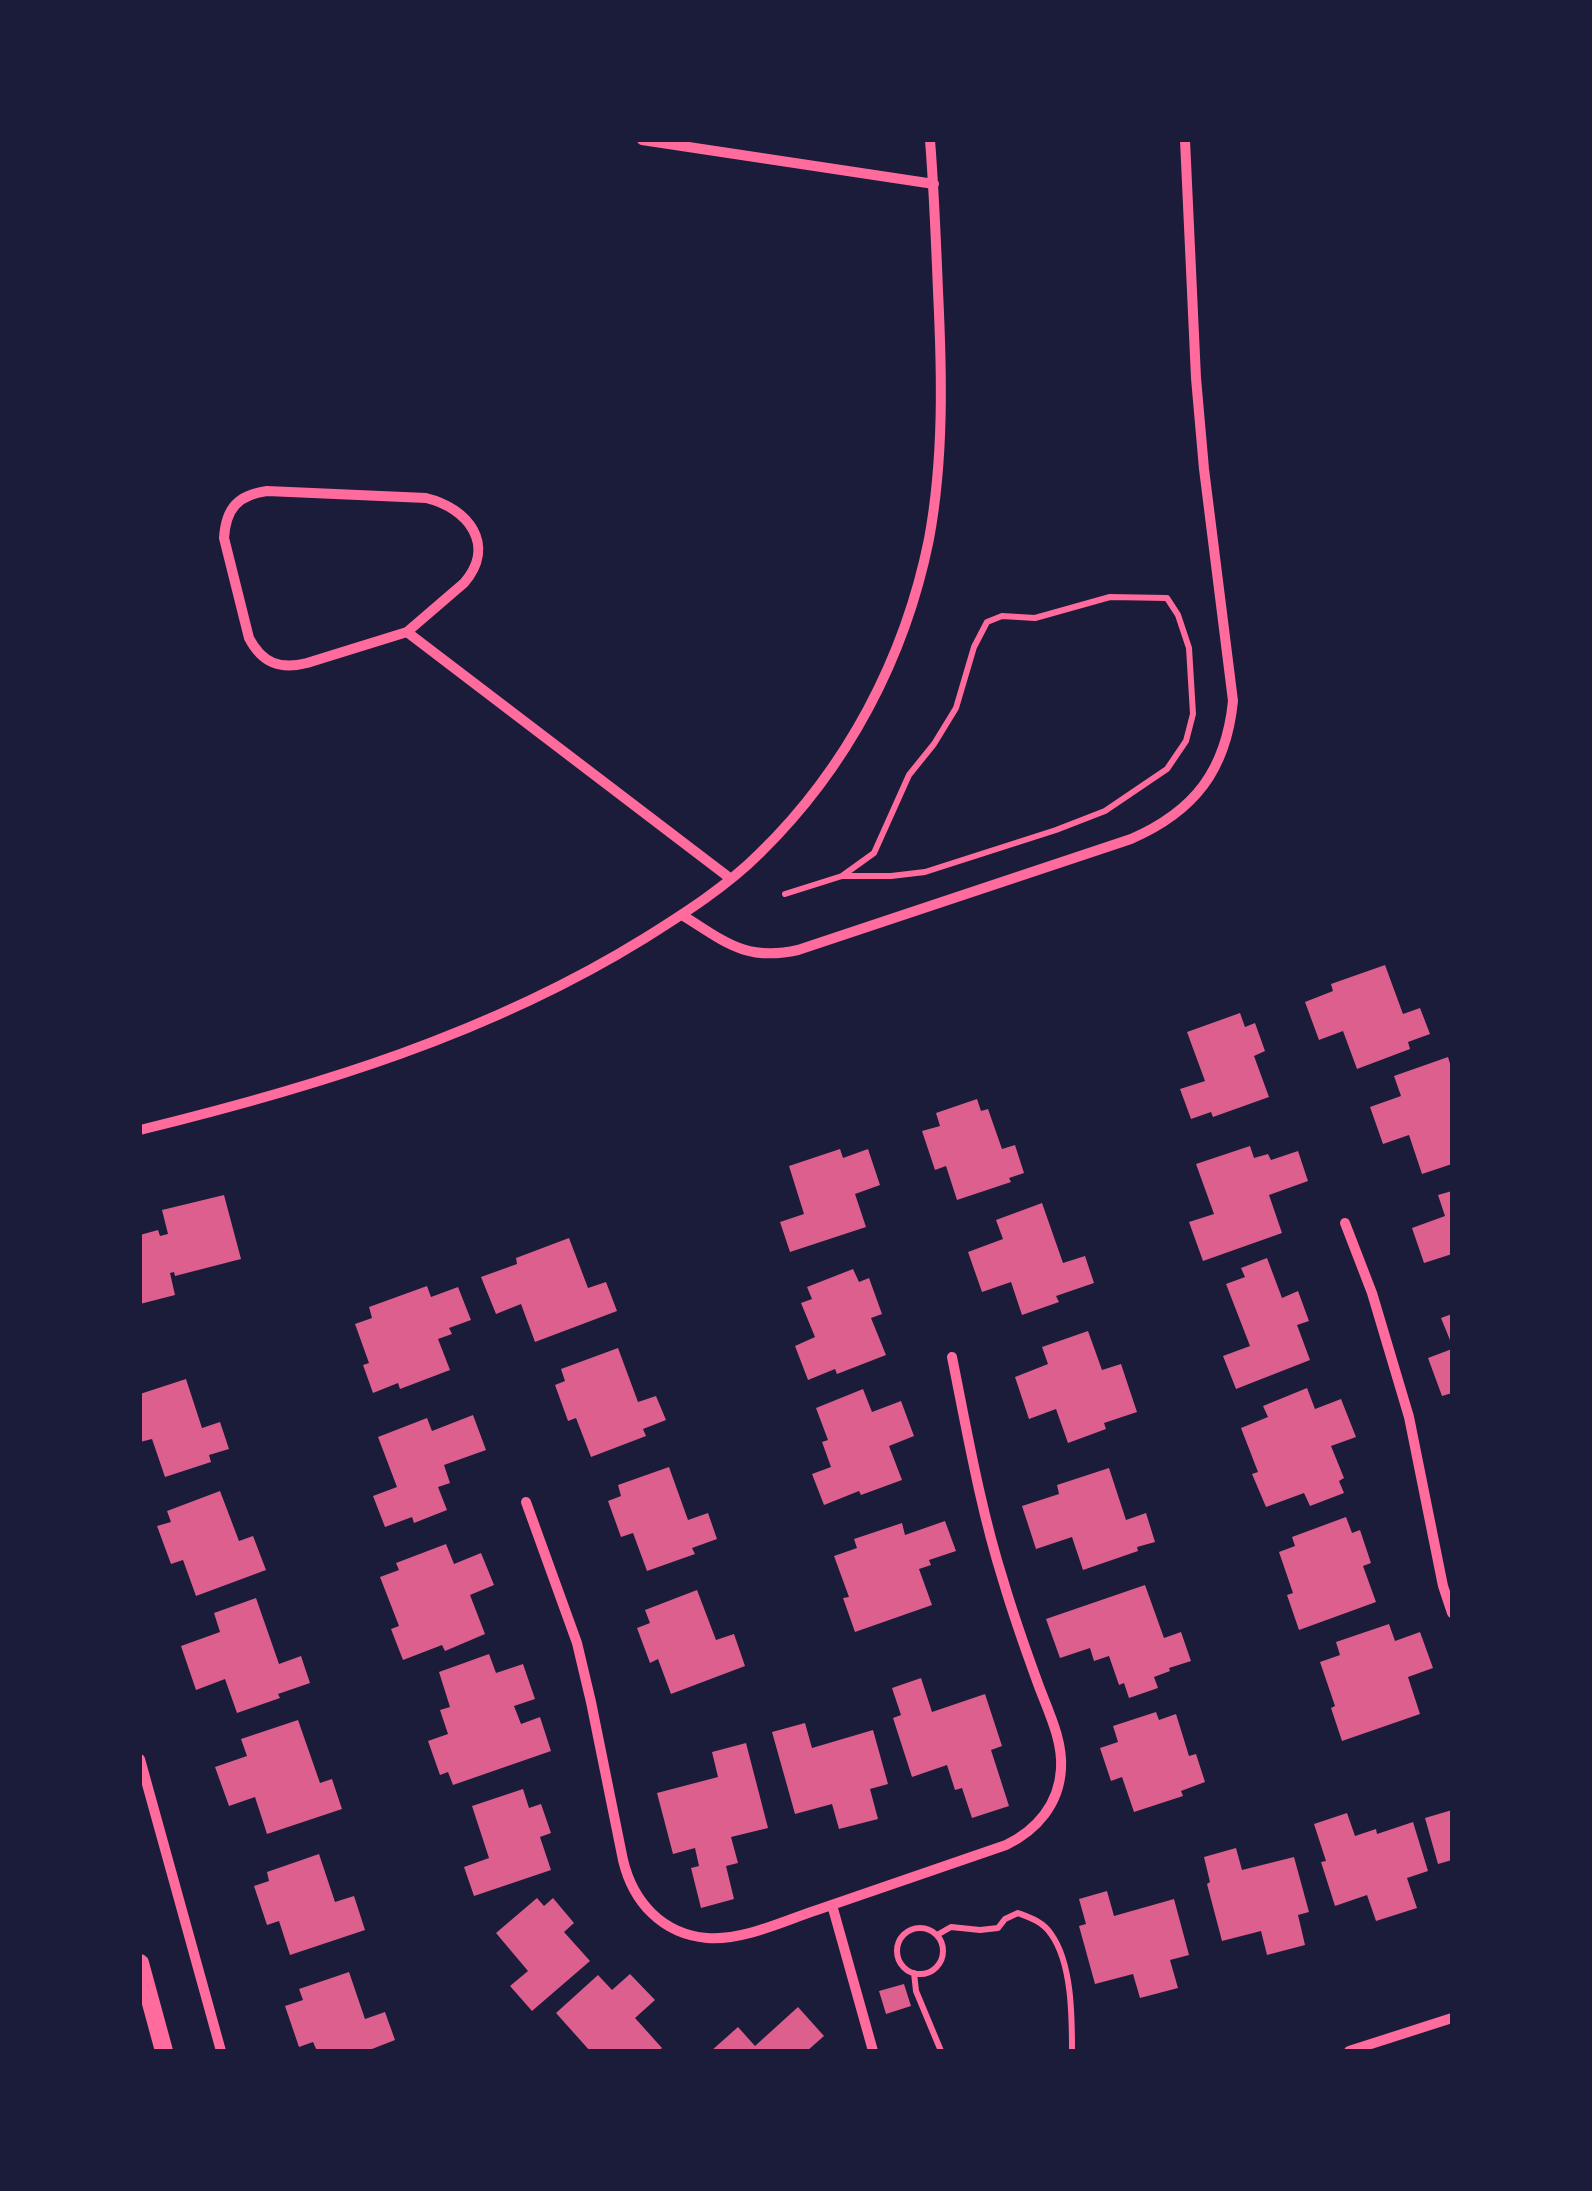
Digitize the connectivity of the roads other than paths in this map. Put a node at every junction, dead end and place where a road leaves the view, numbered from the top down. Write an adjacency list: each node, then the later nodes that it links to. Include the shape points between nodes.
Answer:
1 (642, 140): 4 (street)
2 (930, 140): 4 (street)
3 (1185, 140): 7 (street, via 1200,414 1233,701 1224,751 1211,776 1154,829 798,950 742,950)
4 (934, 184): 6 (street, via 940,410 929,537 915,595 896,652 848,746 792,819)
5 (407, 632): 5 (street, via 464,583 477,563 477,538 452,506 426,498 268,491 240,499 231,509 227,556 250,638 267,661 293,667); 6 (street)
6 (731, 879): 7 (street)
7 (682, 915): 8 (street, via 553,990 418,1049)
8 (140, 1130)
9 (1346, 1223): 12 (street, via 1409,1416)
10 (952, 1356): 14 (street, via 984,1513 1060,1747 1060,1781 1047,1813 1022,1837)
11 (526, 1502): 14 (street, via 577,1643 636,1896 664,1924 706,1938 752,1932)
12 (1452, 1613)
13 (140, 1760): 18 (street)
14 (832, 1905): 19 (street)
15 (140, 1963): 17 (street)
16 (1452, 2018): 20 (street)
17 (164, 2051)
18 (221, 2051)
19 (872, 2051)
20 (1349, 2051)

